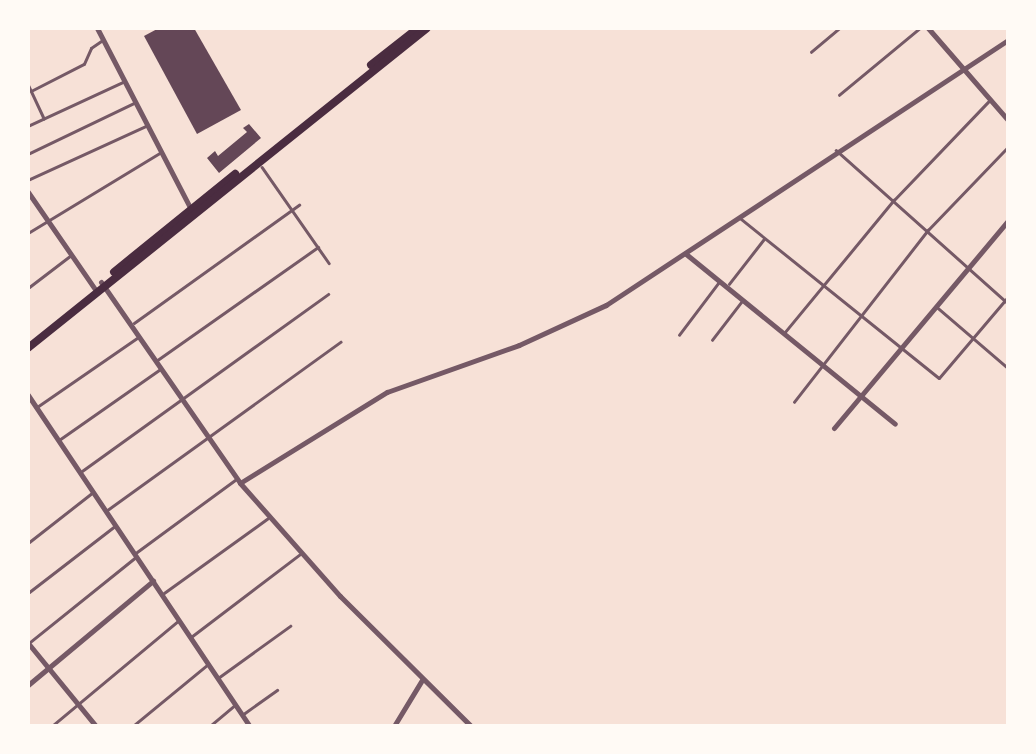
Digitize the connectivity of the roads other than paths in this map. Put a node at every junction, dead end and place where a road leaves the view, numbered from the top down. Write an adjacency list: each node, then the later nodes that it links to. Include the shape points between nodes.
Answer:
1 (97, 28): 7 (street)
2 (418, 28): 25 (main road)
3 (427, 28): 25 (main road)
4 (840, 28): 9 (lane)
5 (920, 28): 14 (lane)
6 (928, 28): 10 (street)
7 (104, 40): 11 (street); 13 (lane, via 84,64)
8 (1008, 40): 10 (street)
9 (811, 52)
10 (962, 70): 15 (street); 22 (street)
11 (124, 81): 16 (street); 17 (lane)
12 (28, 84): 13 (lane)
13 (31, 91): 17 (lane)
14 (840, 95)
15 (989, 100): 18 (street); 28 (lane)
16 (135, 102): 20 (street); 24 (lane)
17 (44, 119): 19 (lane)
18 (1008, 120)
19 (28, 126)
20 (147, 126): 23 (street); 26 (lane)
21 (1008, 147): 35 (lane)
22 (836, 150): 28 (lane); 32 (street)
23 (162, 151): 31 (street); 34 (lane)
24 (28, 154)
25 (256, 160): 30 (lane); 31 (main road)
26 (28, 180)
27 (28, 192): 34 (street)
28 (894, 200): 35 (lane); 44 (lane)
29 (300, 204): 30 (lane)
30 (293, 210): 38 (lane); 53 (lane)
31 (192, 211): 45 (main road)
32 (740, 218): 37 (lane); 39 (street)
33 (1008, 221): 42 (street)
34 (48, 222): 36 (lane); 40 (street)
35 (928, 230): 42 (lane); 52 (lane)
36 (28, 234)
37 (765, 238): 44 (lane); 46 (lane)
38 (318, 246): 41 (lane); 62 (lane)
39 (686, 254): 43 (street); 76 (street, via 575,320 387,392)
40 (71, 255): 45 (street); 47 (lane)
41 (329, 263)
42 (969, 267): 50 (lane); 51 (street)
43 (720, 281): 46 (street); 55 (lane)
44 (824, 284): 52 (lane); 54 (lane)
45 (99, 287): 53 (street); 60 (main road)
46 (727, 287): 49 (street)
47 (28, 288)
48 (328, 294): 68 (lane)
49 (743, 300): 54 (street); 58 (lane)
50 (1008, 300): 57 (lane)
51 (936, 306): 57 (lane); 61 (street)
52 (862, 315): 61 (lane); 63 (lane)
53 (131, 326): 56 (street)
54 (784, 333): 63 (street)
55 (679, 335)
56 (138, 337): 62 (street); 70 (lane)
57 (973, 338): 61 (lane, via 939,378); 64 (lane)
58 (712, 340)
59 (340, 342): 73 (lane)
60 (28, 345)
61 (901, 346): 67 (street)
62 (155, 362): 65 (street)
63 (823, 364): 67 (street); 69 (lane)
64 (1008, 368)
65 (160, 369): 68 (street); 74 (lane)
66 (28, 395): 70 (street)
67 (860, 395): 71 (street); 72 (street)
68 (181, 400): 73 (street); 75 (lane)
69 (794, 402)
70 (36, 408): 74 (street)
71 (895, 424)
72 (834, 428)
73 (208, 438): 76 (street); 78 (lane)
74 (58, 440): 75 (street)
75 (80, 473): 77 (street)
76 (238, 481): 79 (street); 83 (lane)
77 (93, 492): 78 (street); 81 (lane)
78 (106, 511): 80 (street)
79 (268, 518): 82 (street); 86 (lane)
80 (116, 525): 83 (street); 85 (lane)
81 (28, 542)
82 (300, 554): 89 (lane); 94 (street)
83 (136, 555): 84 (street); 90 (lane)
84 (154, 581): 86 (street); 92 (street)
85 (28, 593)
86 (162, 595): 87 (street)
87 (179, 620): 89 (street); 97 (lane)
88 (290, 626): 93 (lane)
89 (190, 638): 91 (street)
90 (28, 644): 92 (street)
91 (208, 664): 93 (street); 102 (lane)
92 (48, 668): 95 (street); 97 (street)
93 (218, 678): 98 (street)
94 (422, 680): 105 (street); 106 (street)
95 (28, 684)
96 (277, 690): 99 (lane)
97 (78, 705): 100 (lane); 101 (street)
98 (235, 705): 99 (street); 103 (lane)
99 (242, 715): 104 (street)
100 (52, 726)
101 (96, 726)
102 (134, 726)
103 (210, 726)
104 (250, 726)
105 (394, 726)
106 (472, 726)

